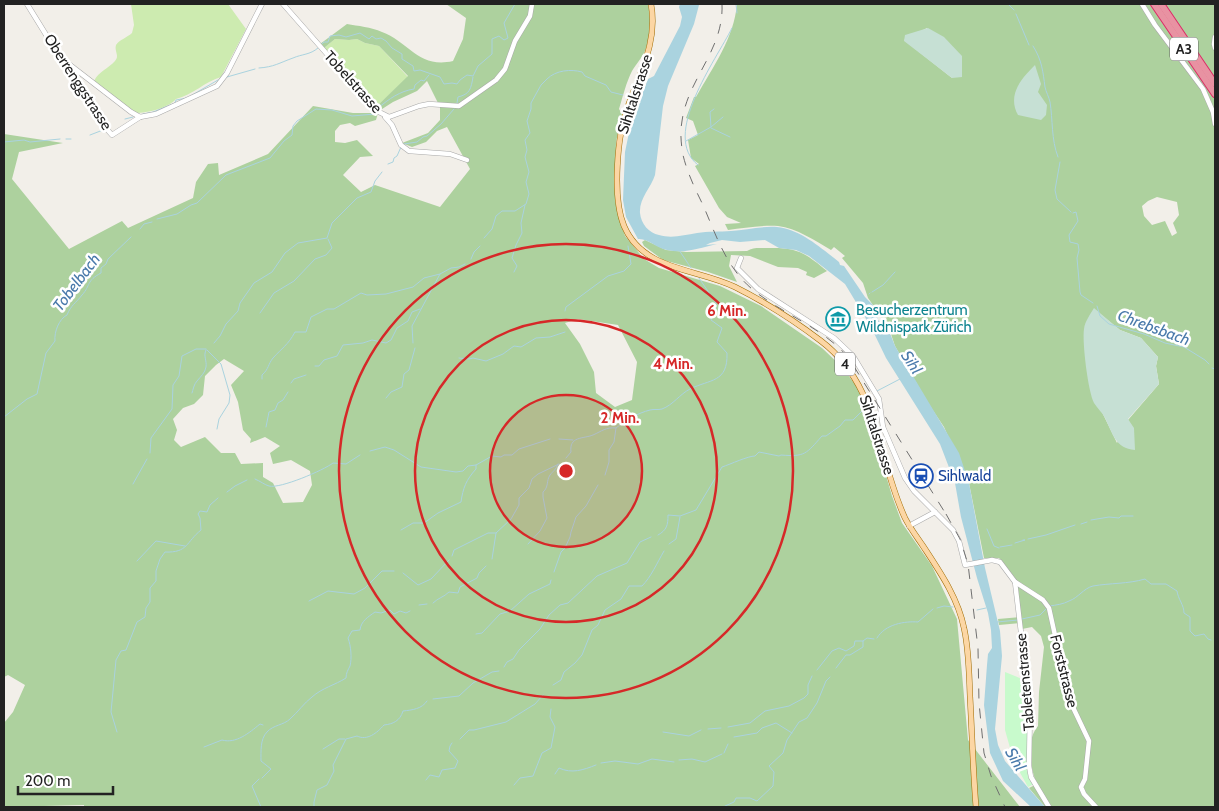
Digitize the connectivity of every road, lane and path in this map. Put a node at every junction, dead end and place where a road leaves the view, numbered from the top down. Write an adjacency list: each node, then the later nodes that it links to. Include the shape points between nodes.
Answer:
1 (28, 4): 11 (street, Oberrenggstrasse)
2 (262, 4): 17 (street, via 217,86 156,114)
3 (283, 4): 16 (street, Tobelstrasse, via 376,111)
4 (532, 4): 15 (street, Tobelstrasse, via 530,16 515,41 505,69 496,80 459,106 428,104)
5 (651, 4): 23 (main road, Sihltalstrasse / 4, via 652,42 626,112 620,138 619,202 626,230 652,258 743,291 818,339 840,358 867,401 898,500)
6 (1142, 4): 14 (street, via 1203,89)
7 (1154, 4): 13 (highway, A3)
8 (1161, 4): 12 (highway, A3)
9 (1215, 37): 10 (street)
10 (1215, 48)
11 (65, 61): 17 (street); 17 (street, Oberrenggstrasse, via 112,134)
12 (1215, 84)
13 (1215, 94)
14 (1214, 111): 18 (street)
15 (396, 115): 16 (street, Tobelstrasse); 19 (street)
16 (384, 116): 19 (street)
17 (140, 117)
18 (1215, 124)
19 (392, 125): 20 (street, via 401,145 409,151 450,154)
20 (467, 160)
21 (741, 258): 22 (street, via 737,268 758,289 848,350 879,399 882,424 905,478)
22 (935, 512): 23 (street); 24 (street, Forststrasse, via 953,530 966,565 1000,562)
23 (910, 526): 25 (main road, Sihltalstrasse / 4, via 947,584 963,621)
24 (1015, 582): 26 (street, Tabletenstrasse, via 1030,708 1029,766 1031,777); 27 (street, Forststrasse, via 1043,600 1049,608 1069,699 1089,741 1081,787)
25 (976, 807)
26 (1049, 807)
27 (1096, 807)

